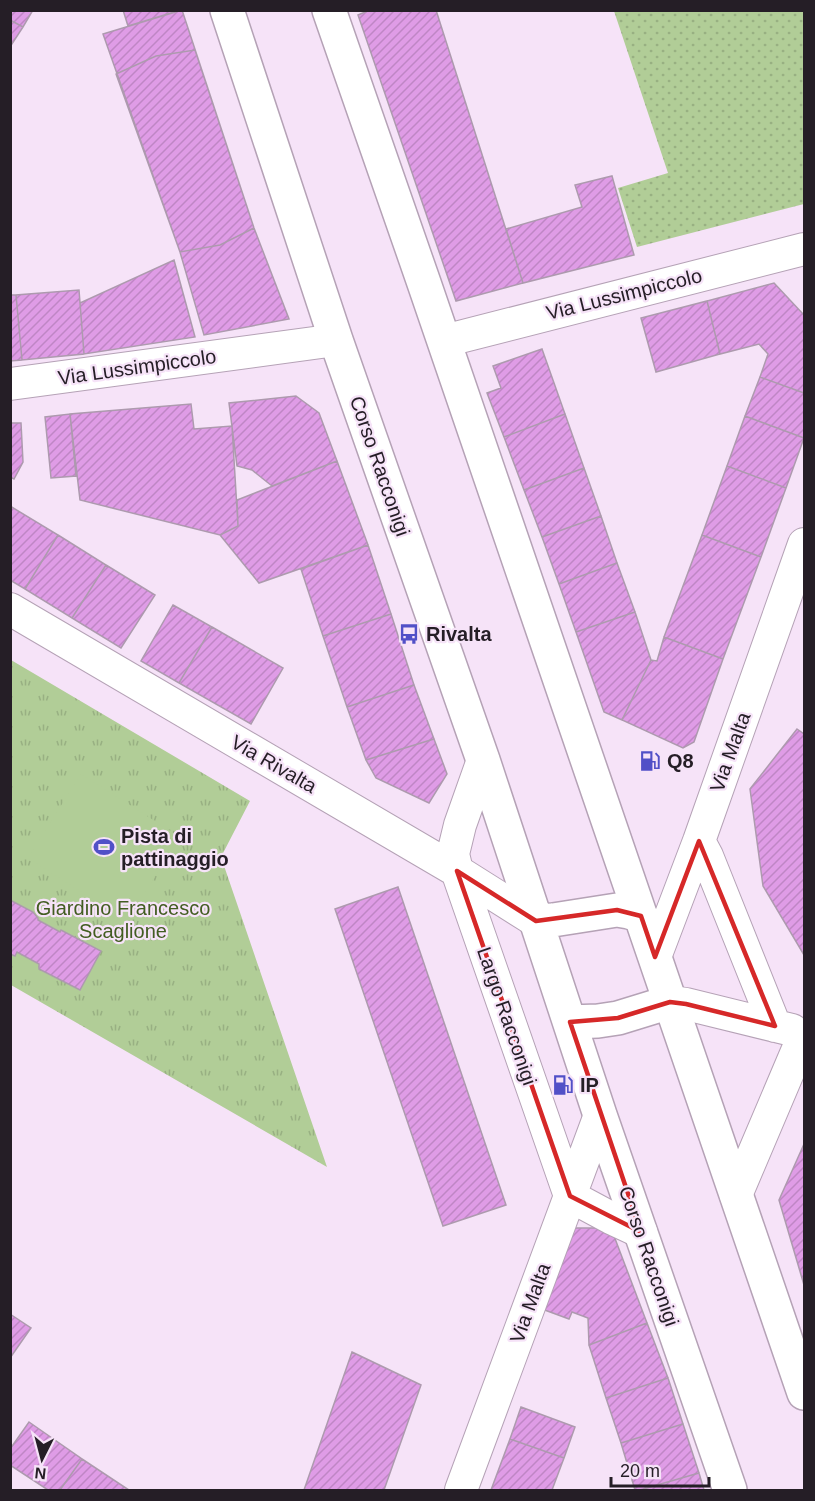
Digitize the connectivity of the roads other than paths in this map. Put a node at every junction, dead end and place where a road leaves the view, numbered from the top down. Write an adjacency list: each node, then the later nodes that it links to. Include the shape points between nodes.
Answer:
1 (227, 10): 4 (street, Corso Racconigi)
2 (329, 10): 5 (street)
3 (804, 249): 5 (street, Via Lussimpiccolo)
4 (336, 340): 6 (street, Via Lussimpiccolo); 9 (street, Corso Racconigi)
5 (444, 341): 12 (street)
6 (10, 384)
7 (804, 546): 10 (street, Via Malta)
8 (10, 609): 11 (street, Via Rivalta)
9 (483, 760): 11 (street, Largo Racconigi, via 453,854); 13 (street, Corso Racconigi)
10 (699, 841): 14 (street, Via Malta); 17 (street)
11 (457, 871): 13 (street, Via Rivalta); 20 (street, Largo Racconigi)
12 (640, 916): 13 (street, via 617,910); 14 (street)
13 (536, 921): 16 (street, Corso Racconigi)
14 (656, 957): 15 (street)
15 (670, 1002): 16 (street, via 618,1018); 17 (street); 19 (street)
16 (570, 1022): 18 (street, Corso Racconigi)
17 (795, 1032): 19 (street)
18 (600, 1115): 20 (street, Via Malta); 21 (street, Corso Racconigi)
19 (736, 1195): 22 (street)
20 (570, 1196): 21 (street); 23 (street, Via Malta)
21 (641, 1232): 24 (street, Corso Racconigi)
22 (804, 1393)
23 (461, 1491)
24 (730, 1491)

